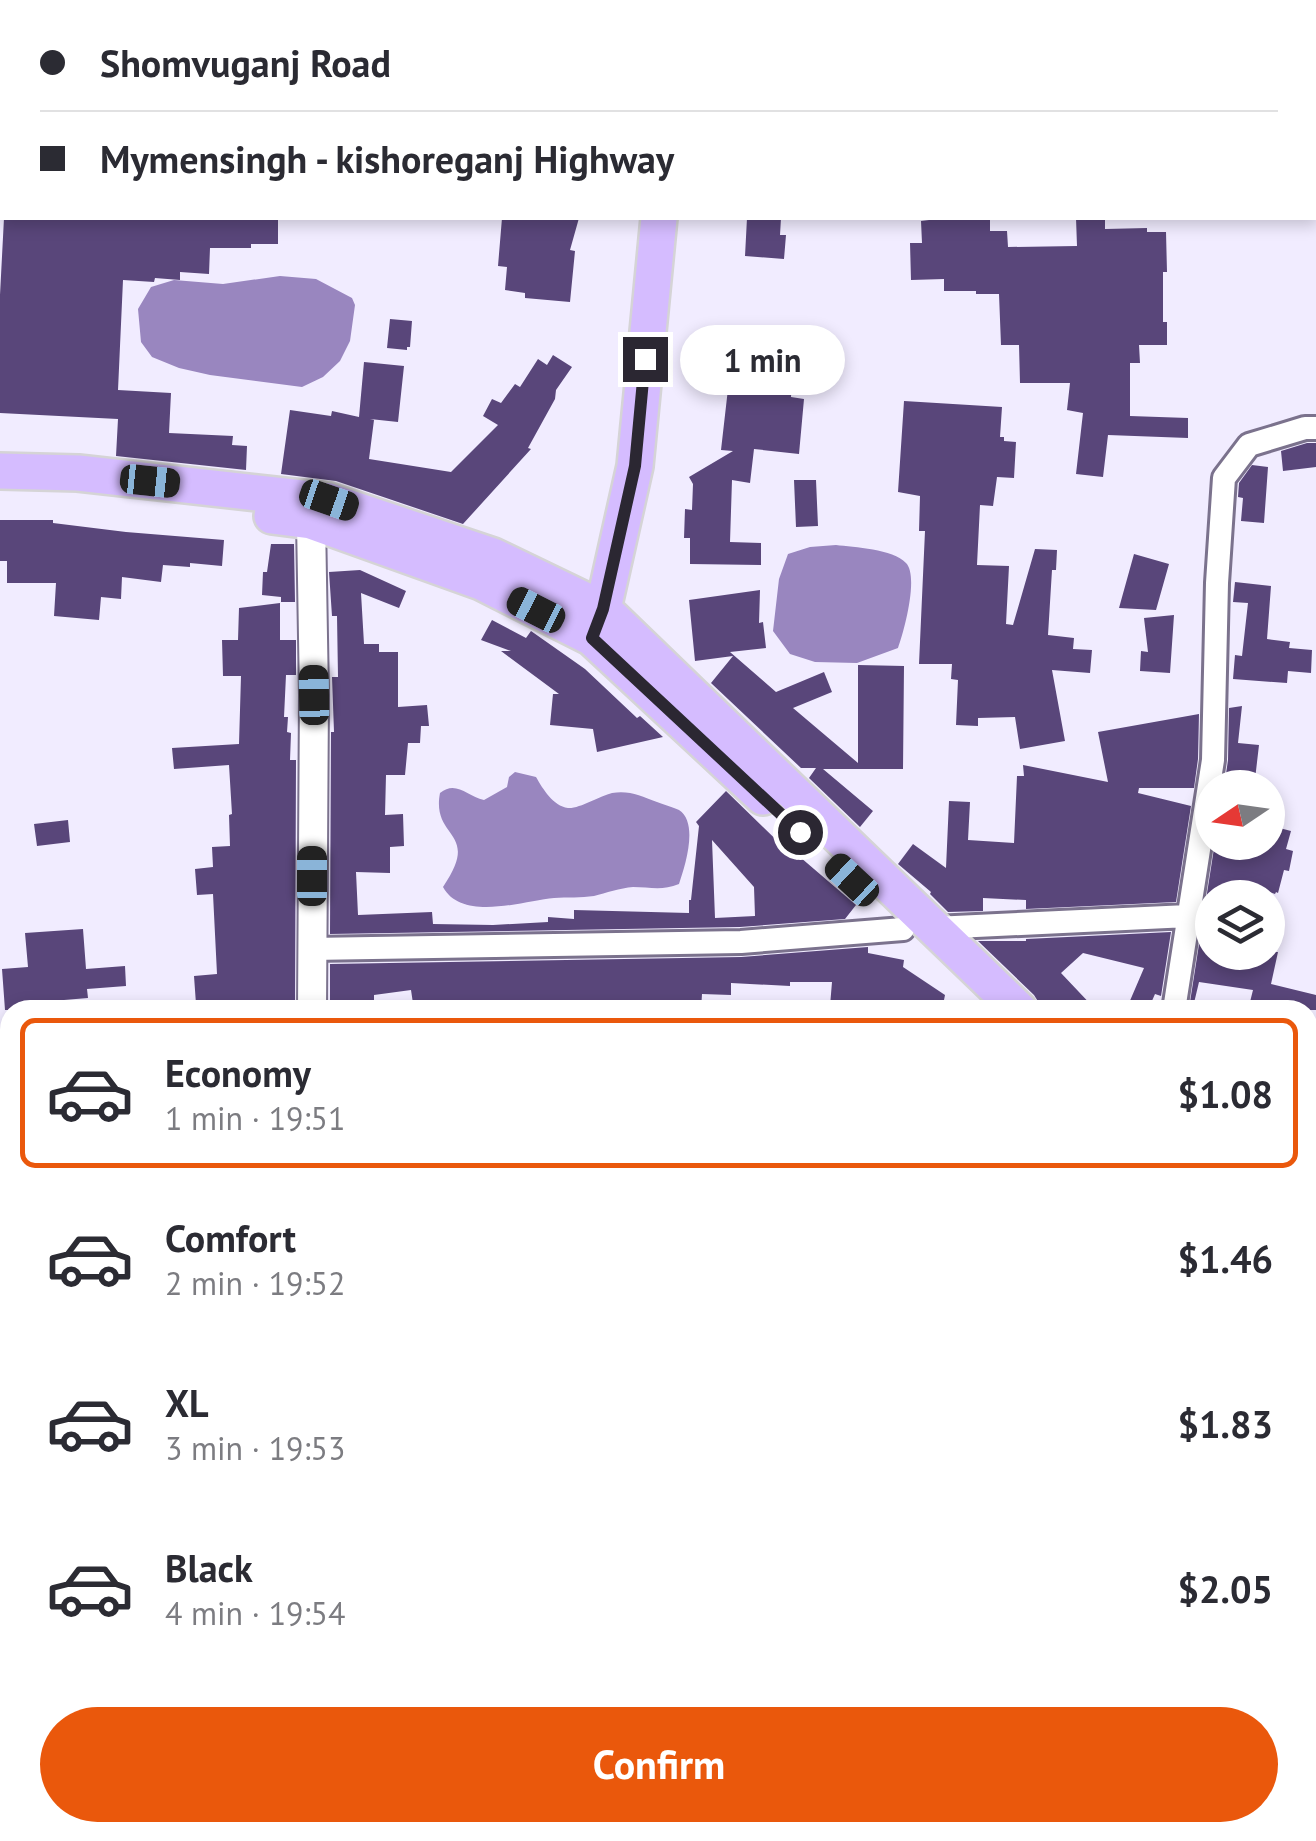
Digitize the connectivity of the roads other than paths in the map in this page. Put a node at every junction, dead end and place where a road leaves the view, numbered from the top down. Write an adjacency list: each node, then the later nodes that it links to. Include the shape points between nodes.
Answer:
1 (659, 220): 6 (main road, via 635,466)
2 (1316, 428): 7 (street, via 1249,446 1224,478 1213,760)
3 (0, 471): 6 (main road, via 329,500 493,556)
4 (0, 490): 5 (main road, via 77,491)
5 (311, 522): 6 (main road); 9 (street)
6 (598, 624): 8 (main road)
7 (1188, 916): 8 (street); 13 (street)
8 (919, 929): 9 (street, via 741,942); 11 (main road); 12 (main road)
9 (311, 948): 10 (street)
10 (312, 1000)
11 (975, 1000)
12 (1007, 1000)
13 (1175, 1000)

